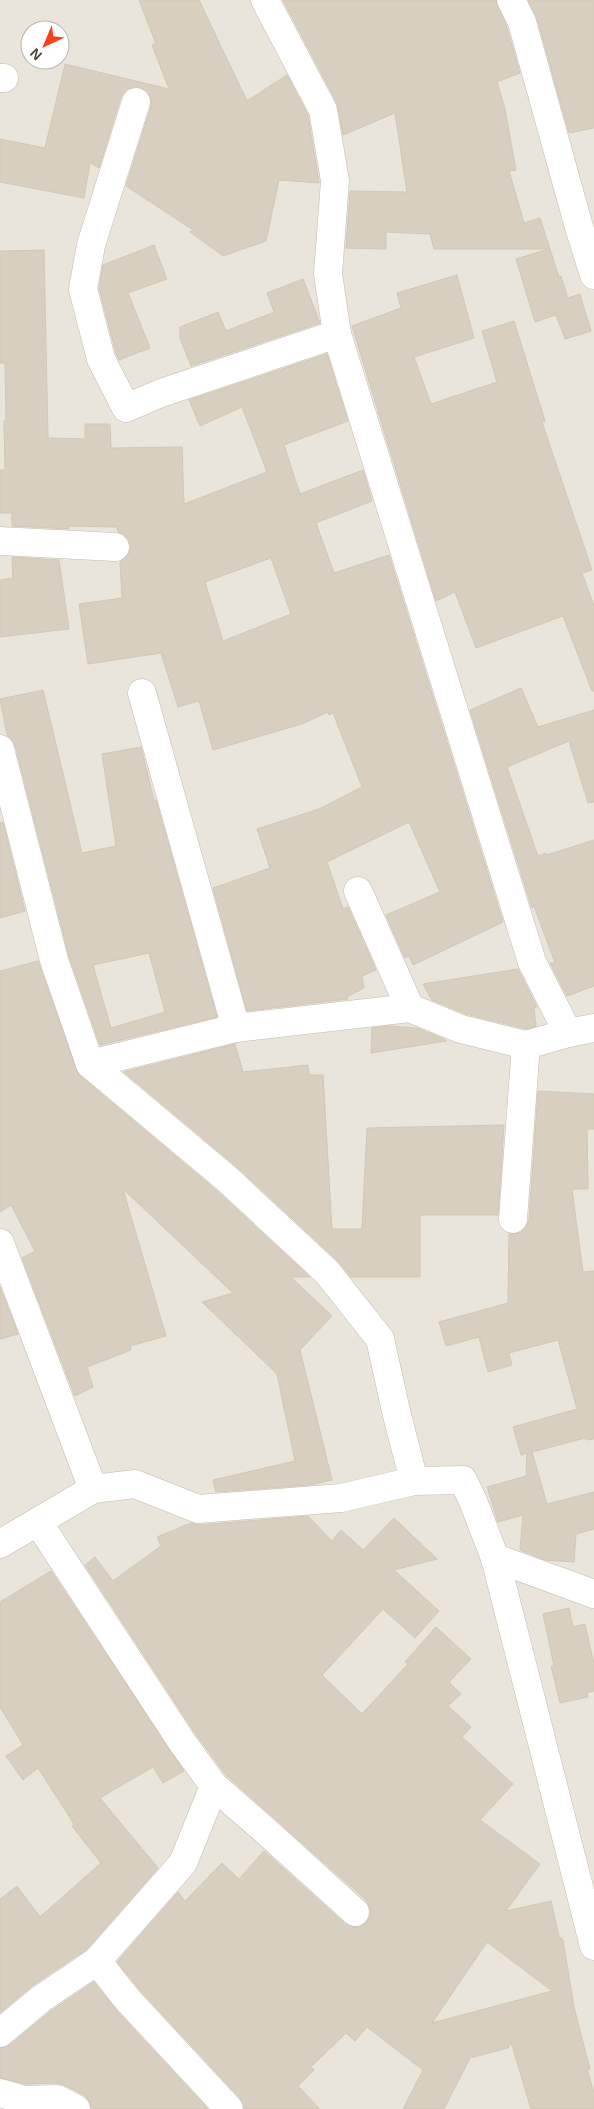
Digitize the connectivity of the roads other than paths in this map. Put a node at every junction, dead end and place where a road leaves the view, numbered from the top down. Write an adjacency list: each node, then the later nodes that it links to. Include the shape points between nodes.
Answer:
1 (265, 0): 6 (street, via 323,110 335,180 328,274)
2 (511, 0): 4 (street, via 522,22)
3 (136, 102): 6 (street, via 91,245 83,289 101,359 126,408 161,393)
4 (586, 225): 5 (street)
5 (594, 275)
6 (337, 334): 14 (street, via 532,962)
7 (0, 541): 8 (street)
8 (115, 546)
9 (142, 693): 13 (street)
10 (0, 749): 16 (street, via 54,960)
11 (358, 891): 12 (street)
12 (410, 1008): 13 (street); 15 (street, via 461,1029)
13 (236, 1028): 16 (street)
14 (581, 1031): 15 (street)
15 (526, 1045): 17 (street)
16 (90, 1064): 19 (street, via 226,1178 328,1272 380,1339)
17 (513, 1219)
18 (0, 1243): 20 (street)
19 (414, 1481): 20 (street, via 341,1498 198,1509 134,1484); 23 (street, via 463,1480)
20 (93, 1489): 21 (street)
21 (38, 1522): 22 (street); 25 (street)
22 (0, 1544)
23 (495, 1558): 24 (street); 27 (street)
24 (594, 1594)
25 (214, 1786): 26 (street); 28 (street, via 183,1863)
26 (355, 1912)
27 (594, 1946)
28 (97, 1961): 29 (street, via 42,1998); 32 (street, via 127,1999)
29 (0, 2033)
30 (0, 2093): 31 (street, via 24,2100 57,2099)
31 (76, 2109)
32 (230, 2109)

